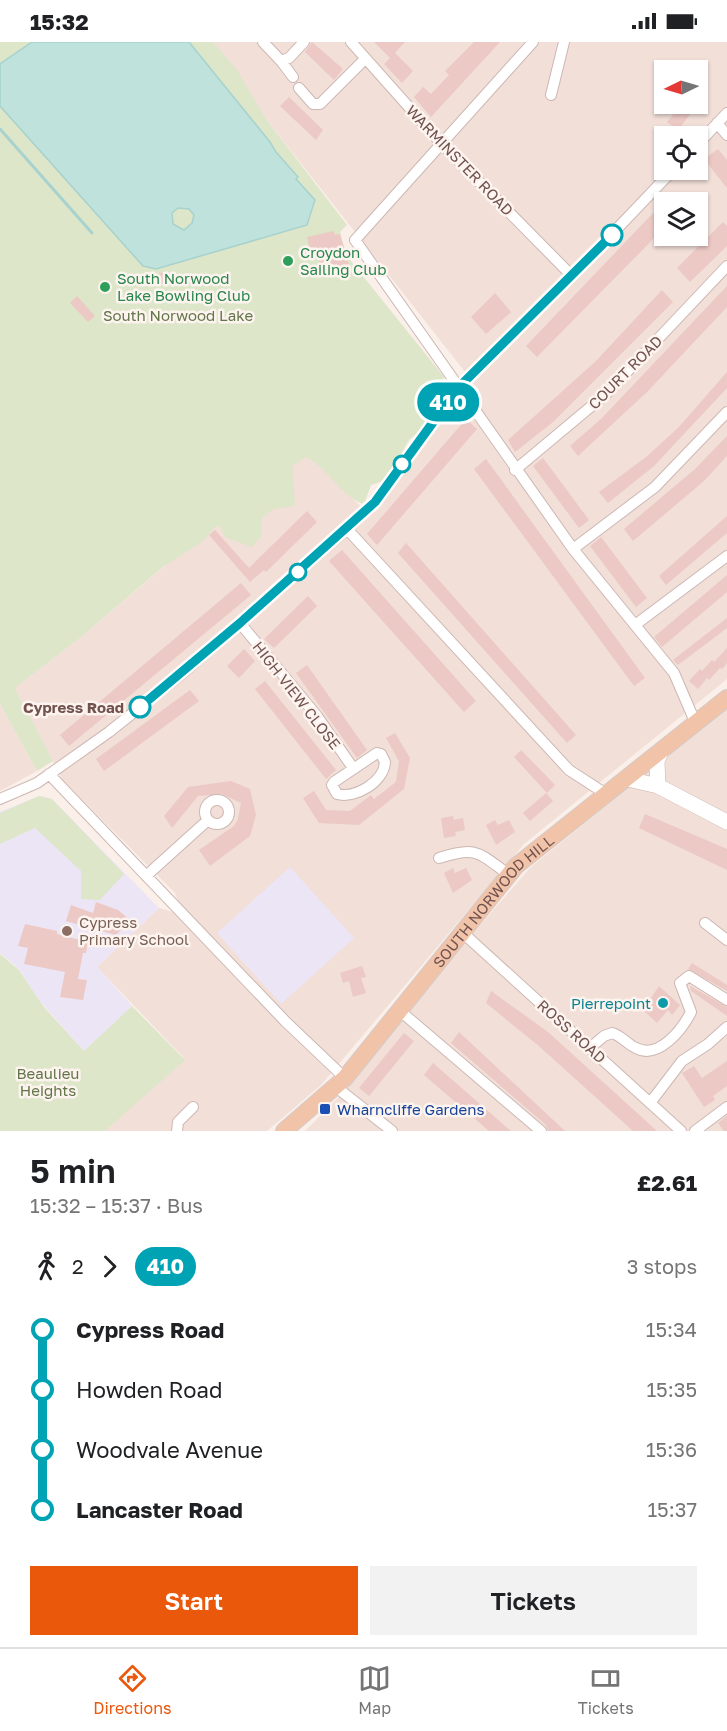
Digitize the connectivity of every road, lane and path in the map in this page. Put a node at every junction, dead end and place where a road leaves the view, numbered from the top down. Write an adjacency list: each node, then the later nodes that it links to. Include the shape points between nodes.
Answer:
1 (263, 42): 7 (street)
2 (304, 42): 7 (street)
3 (351, 42): 6 (street, WARMINSTER ROAD)
4 (533, 42): 15 (street)
5 (564, 42): 10 (street)
6 (365, 59): 9 (street, via 320,104 313,104); 15 (street, WARMINSTER ROAD)
7 (281, 62): 8 (street)
8 (293, 77)
9 (299, 88)
10 (551, 95)
11 (727, 112): 12 (street)
12 (717, 123): 13 (street); 14 (street)
13 (708, 133)
14 (727, 135)
15 (440, 142): 18 (street, WARMINSTER ROAD); 19 (street, via 355,240)
16 (663, 180): 18 (street)
17 (727, 266): 21 (street, COURT ROAD, via 606,394)
18 (572, 276): 19 (street)
19 (458, 388): 21 (street); 22 (street, via 375,502)
20 (727, 412): 23 (street, via 655,487)
21 (516, 470): 23 (street)
22 (347, 529): 25 (street); 34 (street, via 569,770)
23 (573, 549): 26 (street)
24 (727, 556): 26 (street)
25 (240, 623): 30 (street, HIGH VIEW CLOSE, via 317,716); 31 (street, via 109,732)
26 (635, 625): 28 (street, via 674,673)
27 (727, 698): 28 (main road, SOUTH NORWOOD HILL)
28 (696, 724): 29 (main road, SOUTH NORWOOD HILL)
29 (661, 752): 32 (main road, SOUTH NORWOOD HILL); 33 (main road, via 657,761)
30 (353, 768): 30 (street, via 377,753 384,756 385,768 380,776 355,794 337,794 332,785)
31 (49, 774): 35 (street, via 25,790); 40 (street)
32 (628, 778): 33 (main road); 34 (main road, SOUTH NORWOOD HILL)
33 (658, 786): 37 (main road)
34 (606, 794): 39 (main road, SOUTH NORWOOD HILL)
35 (0, 799)
36 (208, 820): 40 (street)
37 (727, 822)
38 (439, 858): 39 (street, via 472,851)
39 (509, 875): 42 (main road, SOUTH NORWOOD HILL)
40 (146, 876): 48 (street, via 323,1057)
41 (705, 923): 43 (street)
42 (463, 933): 45 (main road, SOUTH NORWOOD HILL); 47 (street, ROSS ROAD)
43 (727, 940)
44 (727, 1000): 47 (street, via 689,976 680,983 691,1012 658,1049 646,1052 635,1048 612,1032)
45 (399, 1010): 48 (main road, SOUTH NORWOOD HILL); 55 (street)
46 (727, 1027): 49 (street, via 682,1061)
47 (591, 1047): 49 (street, ROSS ROAD)
48 (341, 1082): 53 (main road, SOUTH NORWOOD HILL); 54 (street)
49 (650, 1103): 56 (street, ROSS ROAD)
50 (193, 1107): 52 (street, via 178,1122)
51 (727, 1107): 57 (street)
52 (177, 1131)
53 (284, 1131)
54 (392, 1131)
55 (541, 1131)
56 (681, 1131)
57 (695, 1131)

